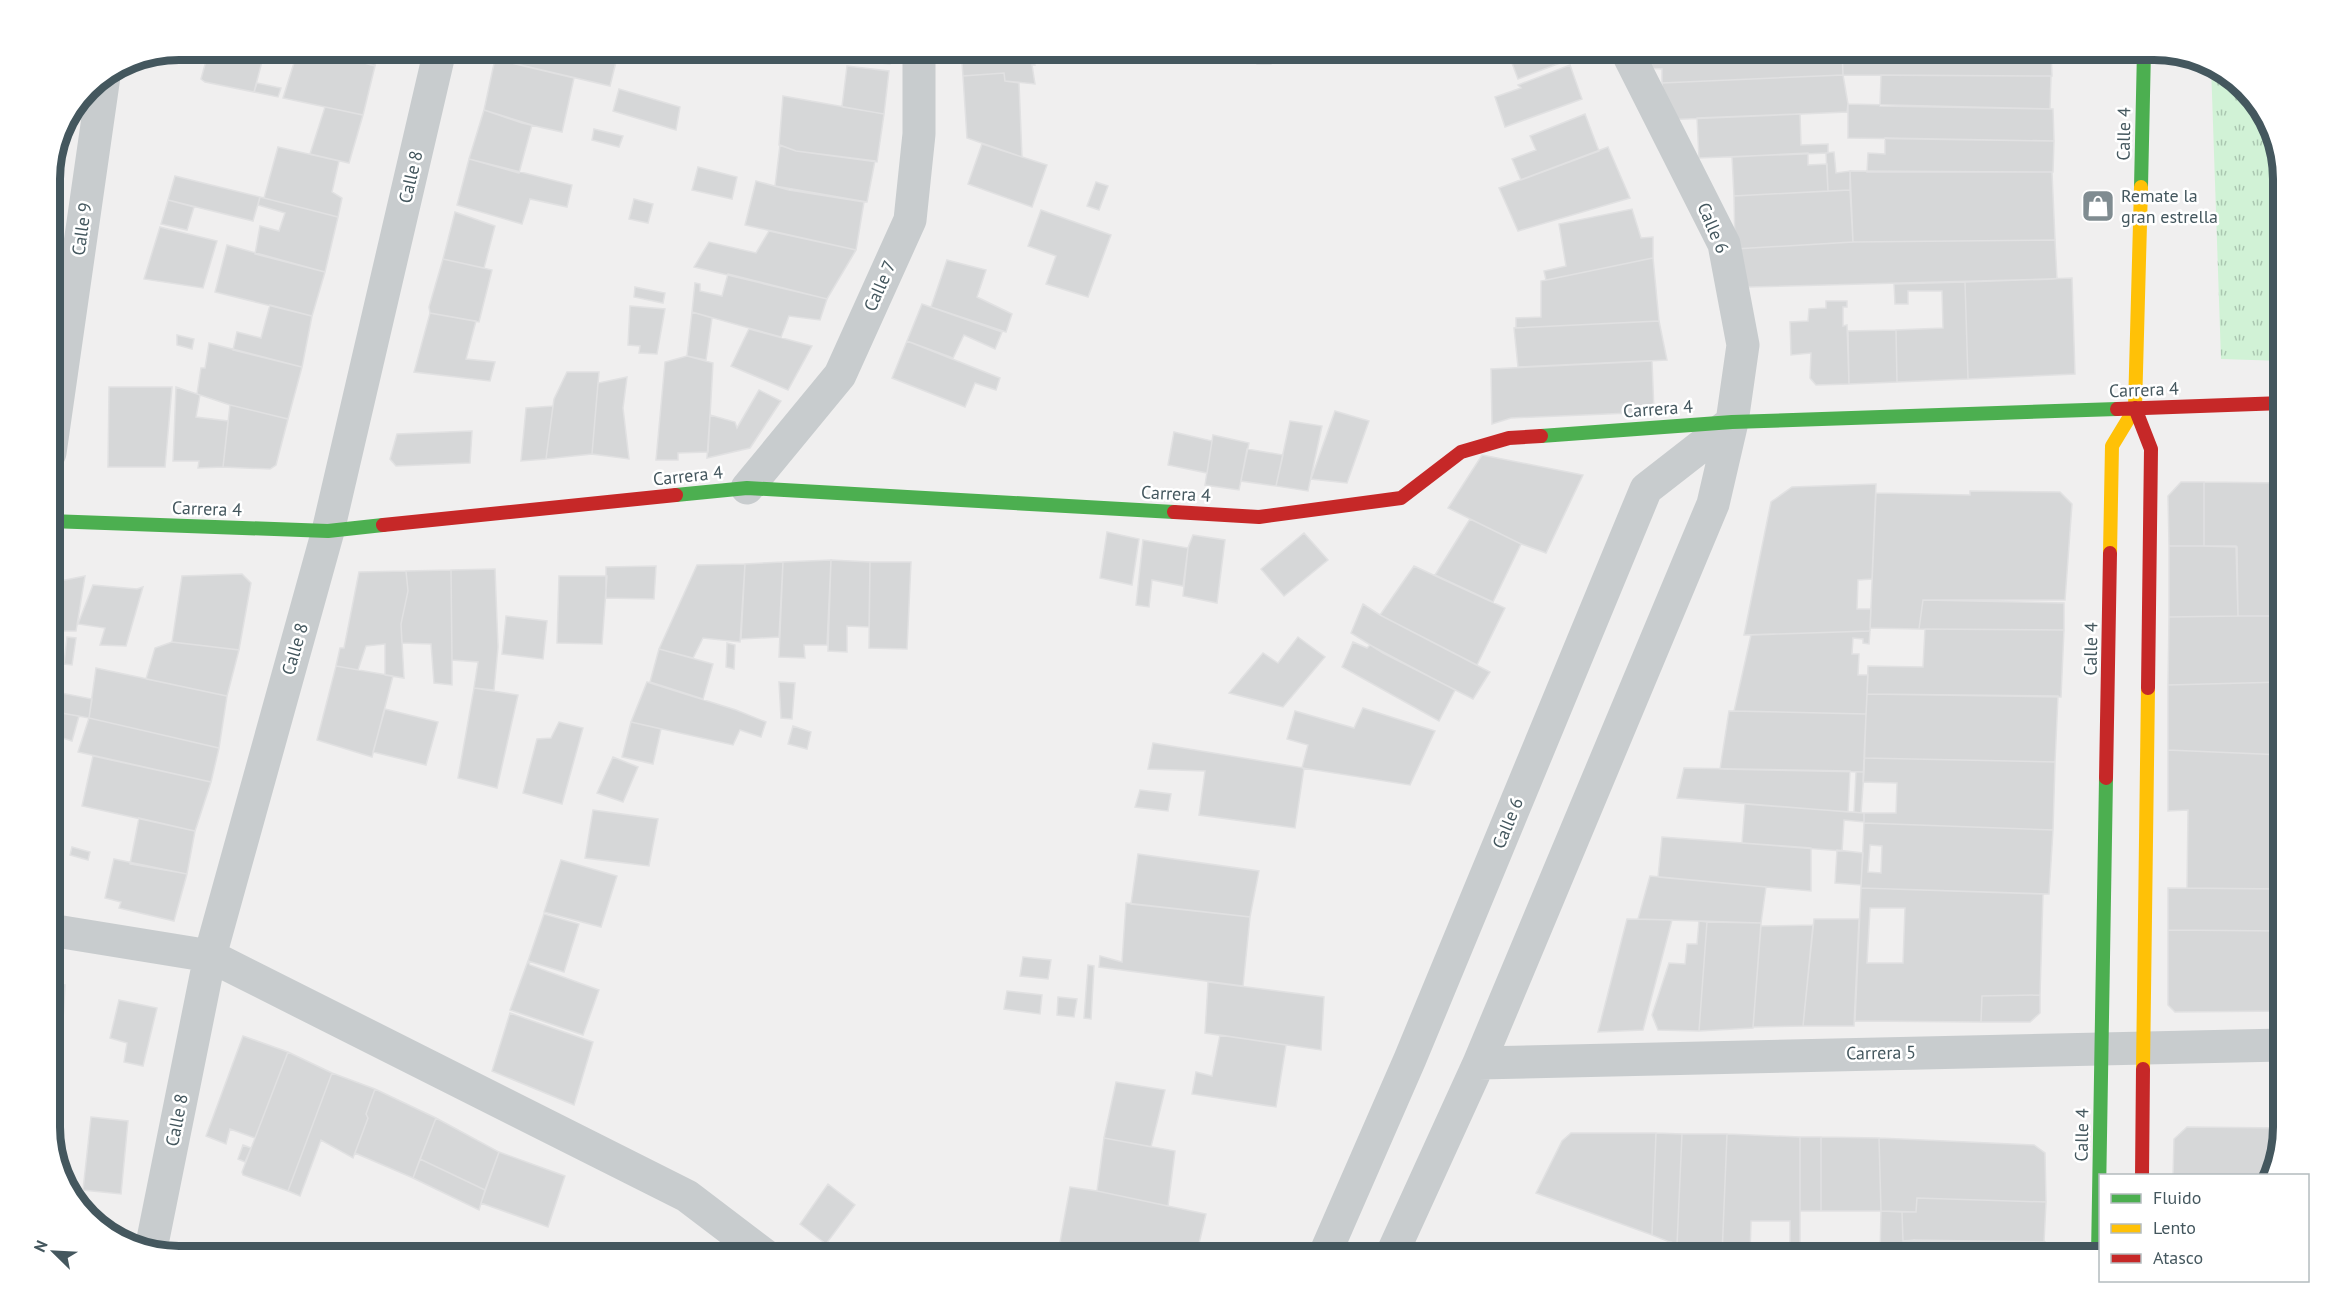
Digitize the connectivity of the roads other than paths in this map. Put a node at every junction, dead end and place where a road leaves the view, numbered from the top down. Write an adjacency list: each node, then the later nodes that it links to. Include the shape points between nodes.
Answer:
1 (439, 60): 12 (street, Calle 8)
2 (919, 60): 10 (street, Calle 7, via 919,134 910,220 840,375)
3 (1631, 60): 9 (street, Calle 6, via 1724,244 1743,345)
4 (2144, 60): 8 (street, Calle 4)
5 (102, 87): 6 (street, Calle 9)
6 (60, 383)
7 (2273, 404): 8 (street, Carrera 4)
8 (2135, 408): 9 (street, Carrera 4); 16 (street, via 2151,448); 17 (street, Calle 4, via 2112,446)
9 (1732, 422): 10 (street, Carrera 4, via 1509,438 1461,452 1401,498 1259,517); 18 (street, Calle 6, via 1713,504); 22 (street, Calle 6, via 1646,489)
10 (747, 488): 12 (street, Carrera 4)
11 (60, 521): 12 (street, Carrera 4)
12 (328, 531): 14 (street, Calle 8)
13 (60, 932): 14 (street)
14 (210, 956): 20 (street, Calle 8); 21 (street, via 687,1196)
15 (2273, 1045): 16 (street, Carrera 5)
16 (2144, 1046): 17 (street, Carrera 5); 19 (street)
17 (2102, 1048): 18 (street, Carrera 5); 24 (street, Calle 4)
18 (1479, 1063): 23 (street, Calle 6)
19 (2142, 1174)
20 (153, 1243)
21 (752, 1246)
22 (1329, 1246)
23 (1396, 1246)
24 (2097, 1246)

